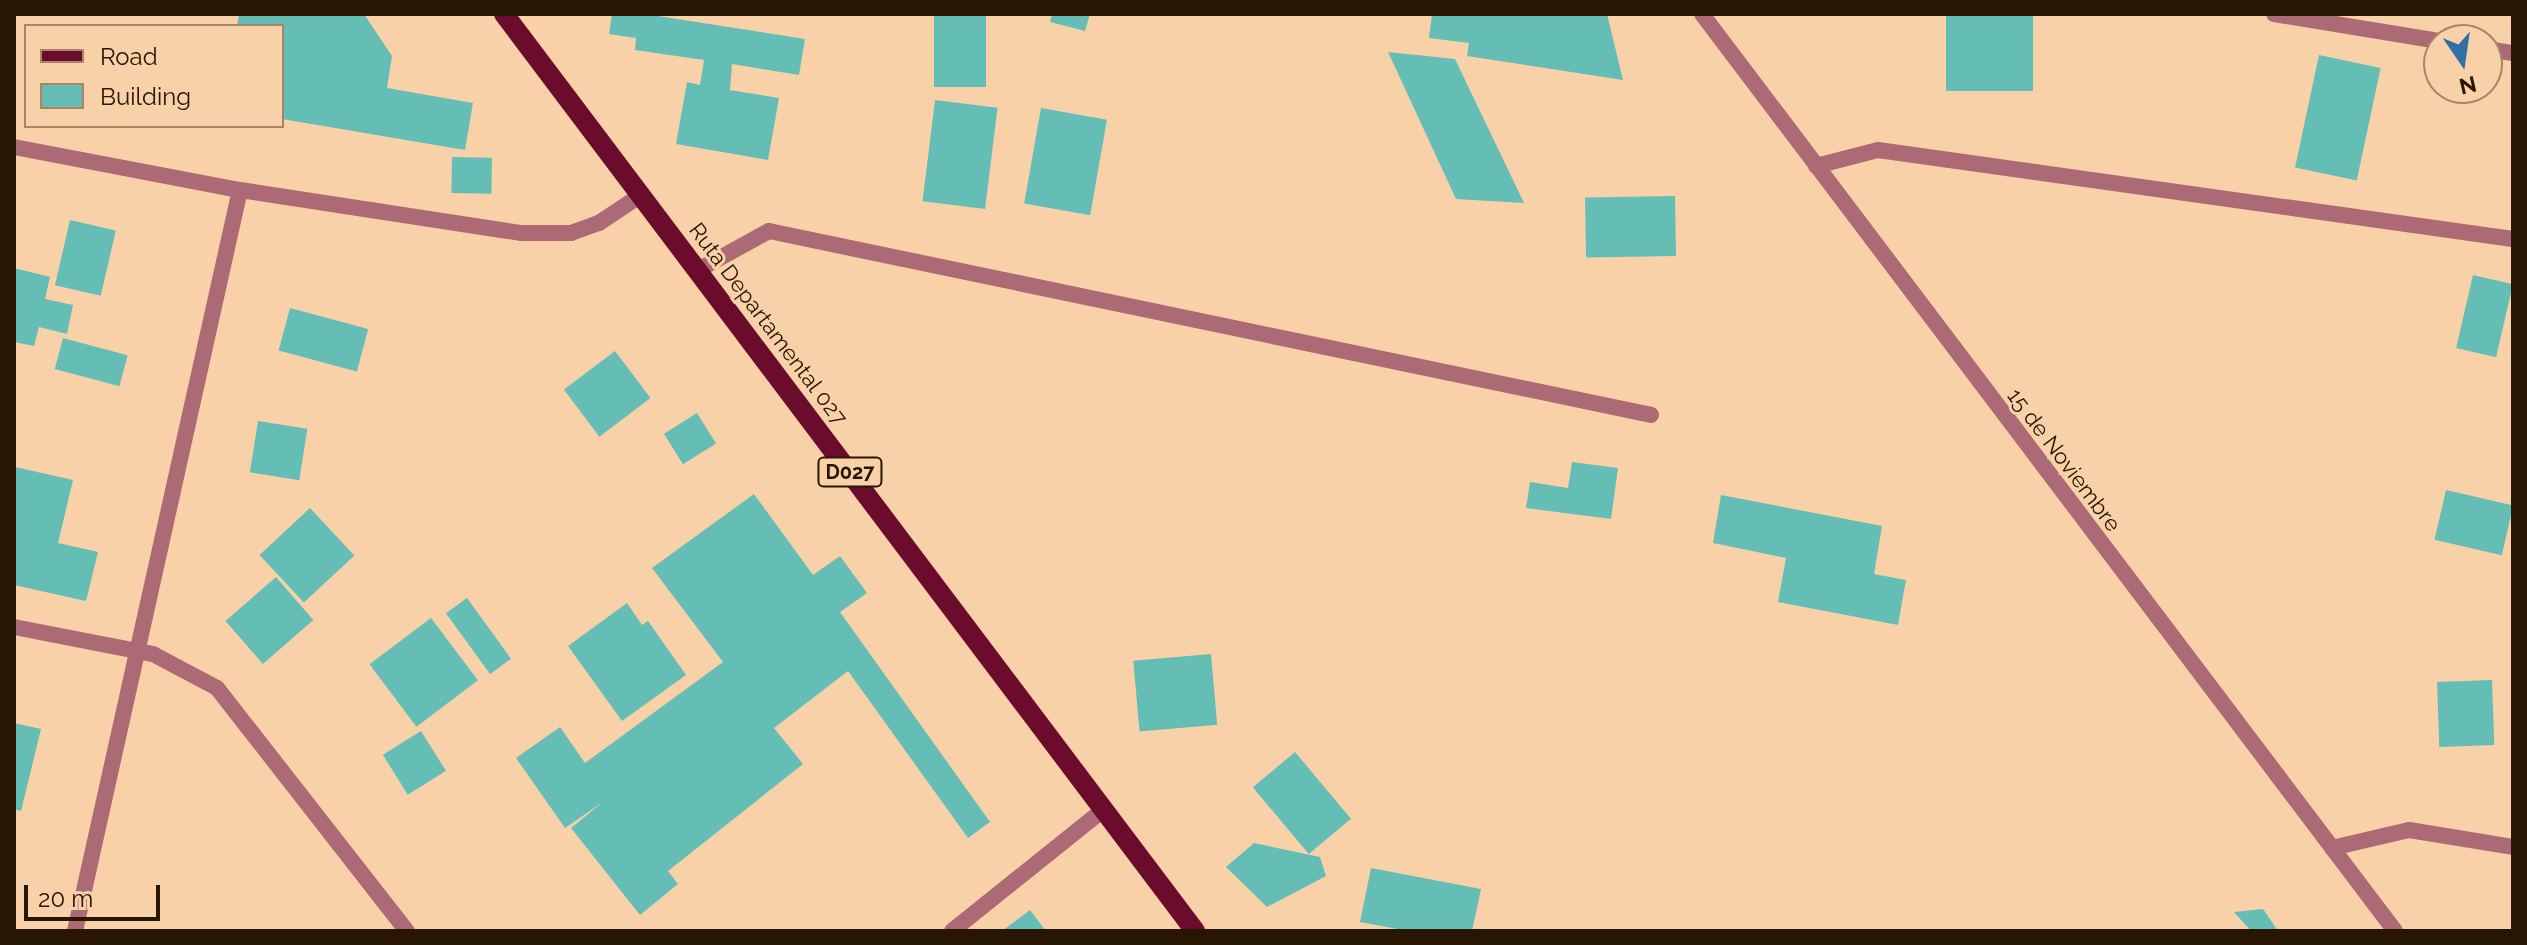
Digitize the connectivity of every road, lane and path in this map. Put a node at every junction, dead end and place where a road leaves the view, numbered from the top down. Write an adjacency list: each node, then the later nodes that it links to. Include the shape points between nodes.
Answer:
1 (504, 14): 8 (main road, Ruta Departamental 027 / D027)
2 (1702, 14): 6 (street, 15 de Noviembre)
3 (2274, 14): 4 (street)
4 (2423, 38)
5 (14, 147): 7 (street)
6 (1816, 166): 9 (street, via 1878,150); 16 (street, 15 de Noviembre)
7 (240, 190): 8 (street, via 522,233 571,233 599,223); 13 (street)
8 (641, 195): 10 (main road, Ruta Departamental 027 / D027)
9 (2513, 239)
10 (698, 270): 11 (street, via 769,231); 14 (main road, Ruta Departamental 027 / D027)
11 (1651, 415)
12 (14, 627): 13 (street)
13 (136, 650): 17 (street); 18 (street, via 217,688)
14 (1103, 810): 19 (street); 20 (main road, Ruta Departamental 027 / D027)
15 (2513, 847): 16 (street, via 2409,830)
16 (2332, 848): 21 (street, 15 de Noviembre)
17 (75, 931)
18 (407, 931)
19 (952, 931)
20 (1195, 931)
21 (2395, 931)

